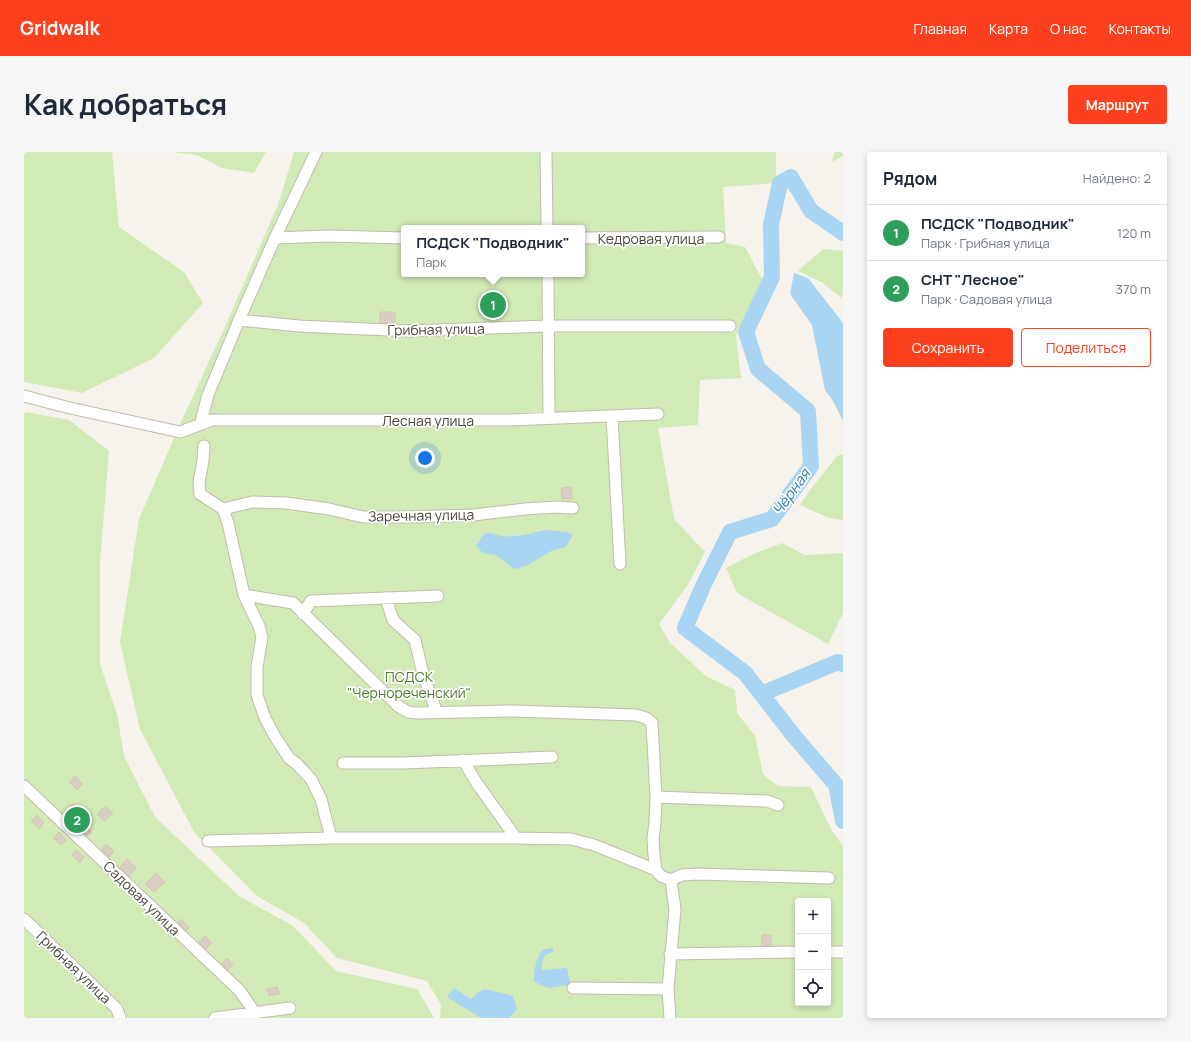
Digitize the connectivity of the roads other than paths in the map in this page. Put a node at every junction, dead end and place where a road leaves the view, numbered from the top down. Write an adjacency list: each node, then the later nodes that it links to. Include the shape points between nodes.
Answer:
1 (316, 152): 5 (street)
2 (546, 152): 3 (street)
3 (547, 225)
4 (719, 237): 7 (street, Кедровая улица)
5 (274, 238): 6 (street); 9 (street)
6 (401, 238)
7 (585, 238)
8 (548, 277): 10 (street)
9 (239, 320): 10 (street, Грибная улица, via 299,326 410,331); 16 (street, via 208,395)
10 (547, 326): 11 (street, Грибная улица); 15 (street)
11 (730, 326)
12 (24, 396): 16 (street, Лесная улица, via 180,432)
13 (658, 414): 14 (street, Лесная улица)
14 (612, 416): 15 (street, Лесная улица); 20 (street)
15 (549, 418): 16 (street, Лесная улица, via 212,420)
16 (200, 425)
17 (204, 446): 19 (street, via 200,494)
18 (573, 508): 19 (street, Заречная улица, via 409,517 363,517 286,503 252,502)
19 (223, 509): 21 (street)
20 (620, 564)
21 (244, 595): 24 (street, via 293,603); 32 (street, via 262,637 257,667 257,695 264,718 289,758 311,779 321,799)
22 (438, 596): 23 (street)
23 (386, 598): 24 (street, via 310,601); 25 (street, via 393,620 415,640 423,674)
24 (303, 614): 25 (street, via 398,706 408,712)
25 (437, 713): 30 (street, via 513,711 636,715 646,718 652,723)
26 (552, 757): 27 (street)
27 (463, 760): 28 (street); 33 (street)
28 (343, 763)
29 (24, 786): 46 (street, Садовая улица, via 240,991)
30 (656, 797): 31 (street, via 767,800); 35 (street, via 653,839)
31 (778, 805)
32 (331, 838): 33 (street); 34 (street)
33 (516, 838): 35 (street, via 571,839 594,845)
34 (208, 841)
35 (656, 870): 37 (street, via 661,876)
36 (829, 878): 37 (street, via 698,874 682,875)
37 (671, 880): 42 (street, via 674,909)
38 (24, 919): 47 (street, Грибная улица, via 117,1009)
39 (795, 952): 42 (street)
40 (831, 952): 41 (street)
41 (843, 952)
42 (670, 954): 44 (street)
43 (573, 988): 44 (street)
44 (668, 990): 49 (street)
45 (290, 1008): 46 (street)
46 (248, 1015): 48 (street)
47 (120, 1018)
48 (216, 1018)
49 (670, 1018)

